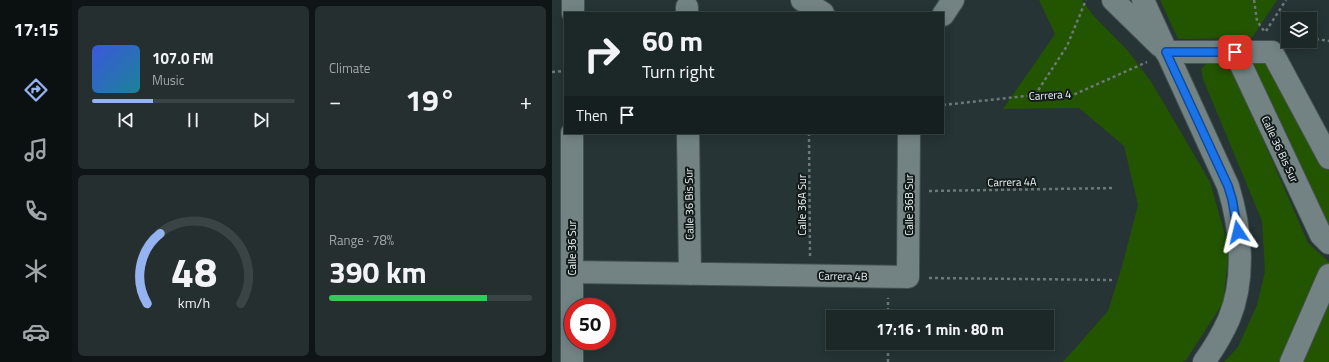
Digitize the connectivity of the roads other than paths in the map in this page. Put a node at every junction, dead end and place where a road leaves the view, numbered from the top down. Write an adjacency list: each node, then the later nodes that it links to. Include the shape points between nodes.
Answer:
1 (573, 0): 6 (street)
2 (802, 0): 7 (street)
3 (953, 0): 8 (street)
4 (1113, 0): 10 (street)
5 (1143, 0): 10 (street)
6 (573, 12)
7 (821, 12)
8 (944, 14)
9 (1235, 52): 10 (street); 14 (street, via 1272,52); 15 (street, Calle 36 Bis Sur, via 1320,235)
10 (1158, 56): 21 (street, via 1228,186 1238,232 1236,294 1220,338)
11 (572, 134): 16 (street, Calle 36 Sur)
12 (688, 134): 17 (street, Calle 36 Bis Sur)
13 (909, 134): 19 (street, Calle 36B Sur)
14 (1329, 158)
15 (1329, 244)
16 (572, 272): 17 (street, Carrera 4B); 20 (street, Calle 36 Sur)
17 (690, 274): 19 (street, Carrera 4B)
18 (1329, 275): 22 (street)
19 (908, 277)
20 (572, 362)
21 (1204, 362)
22 (1291, 362)

